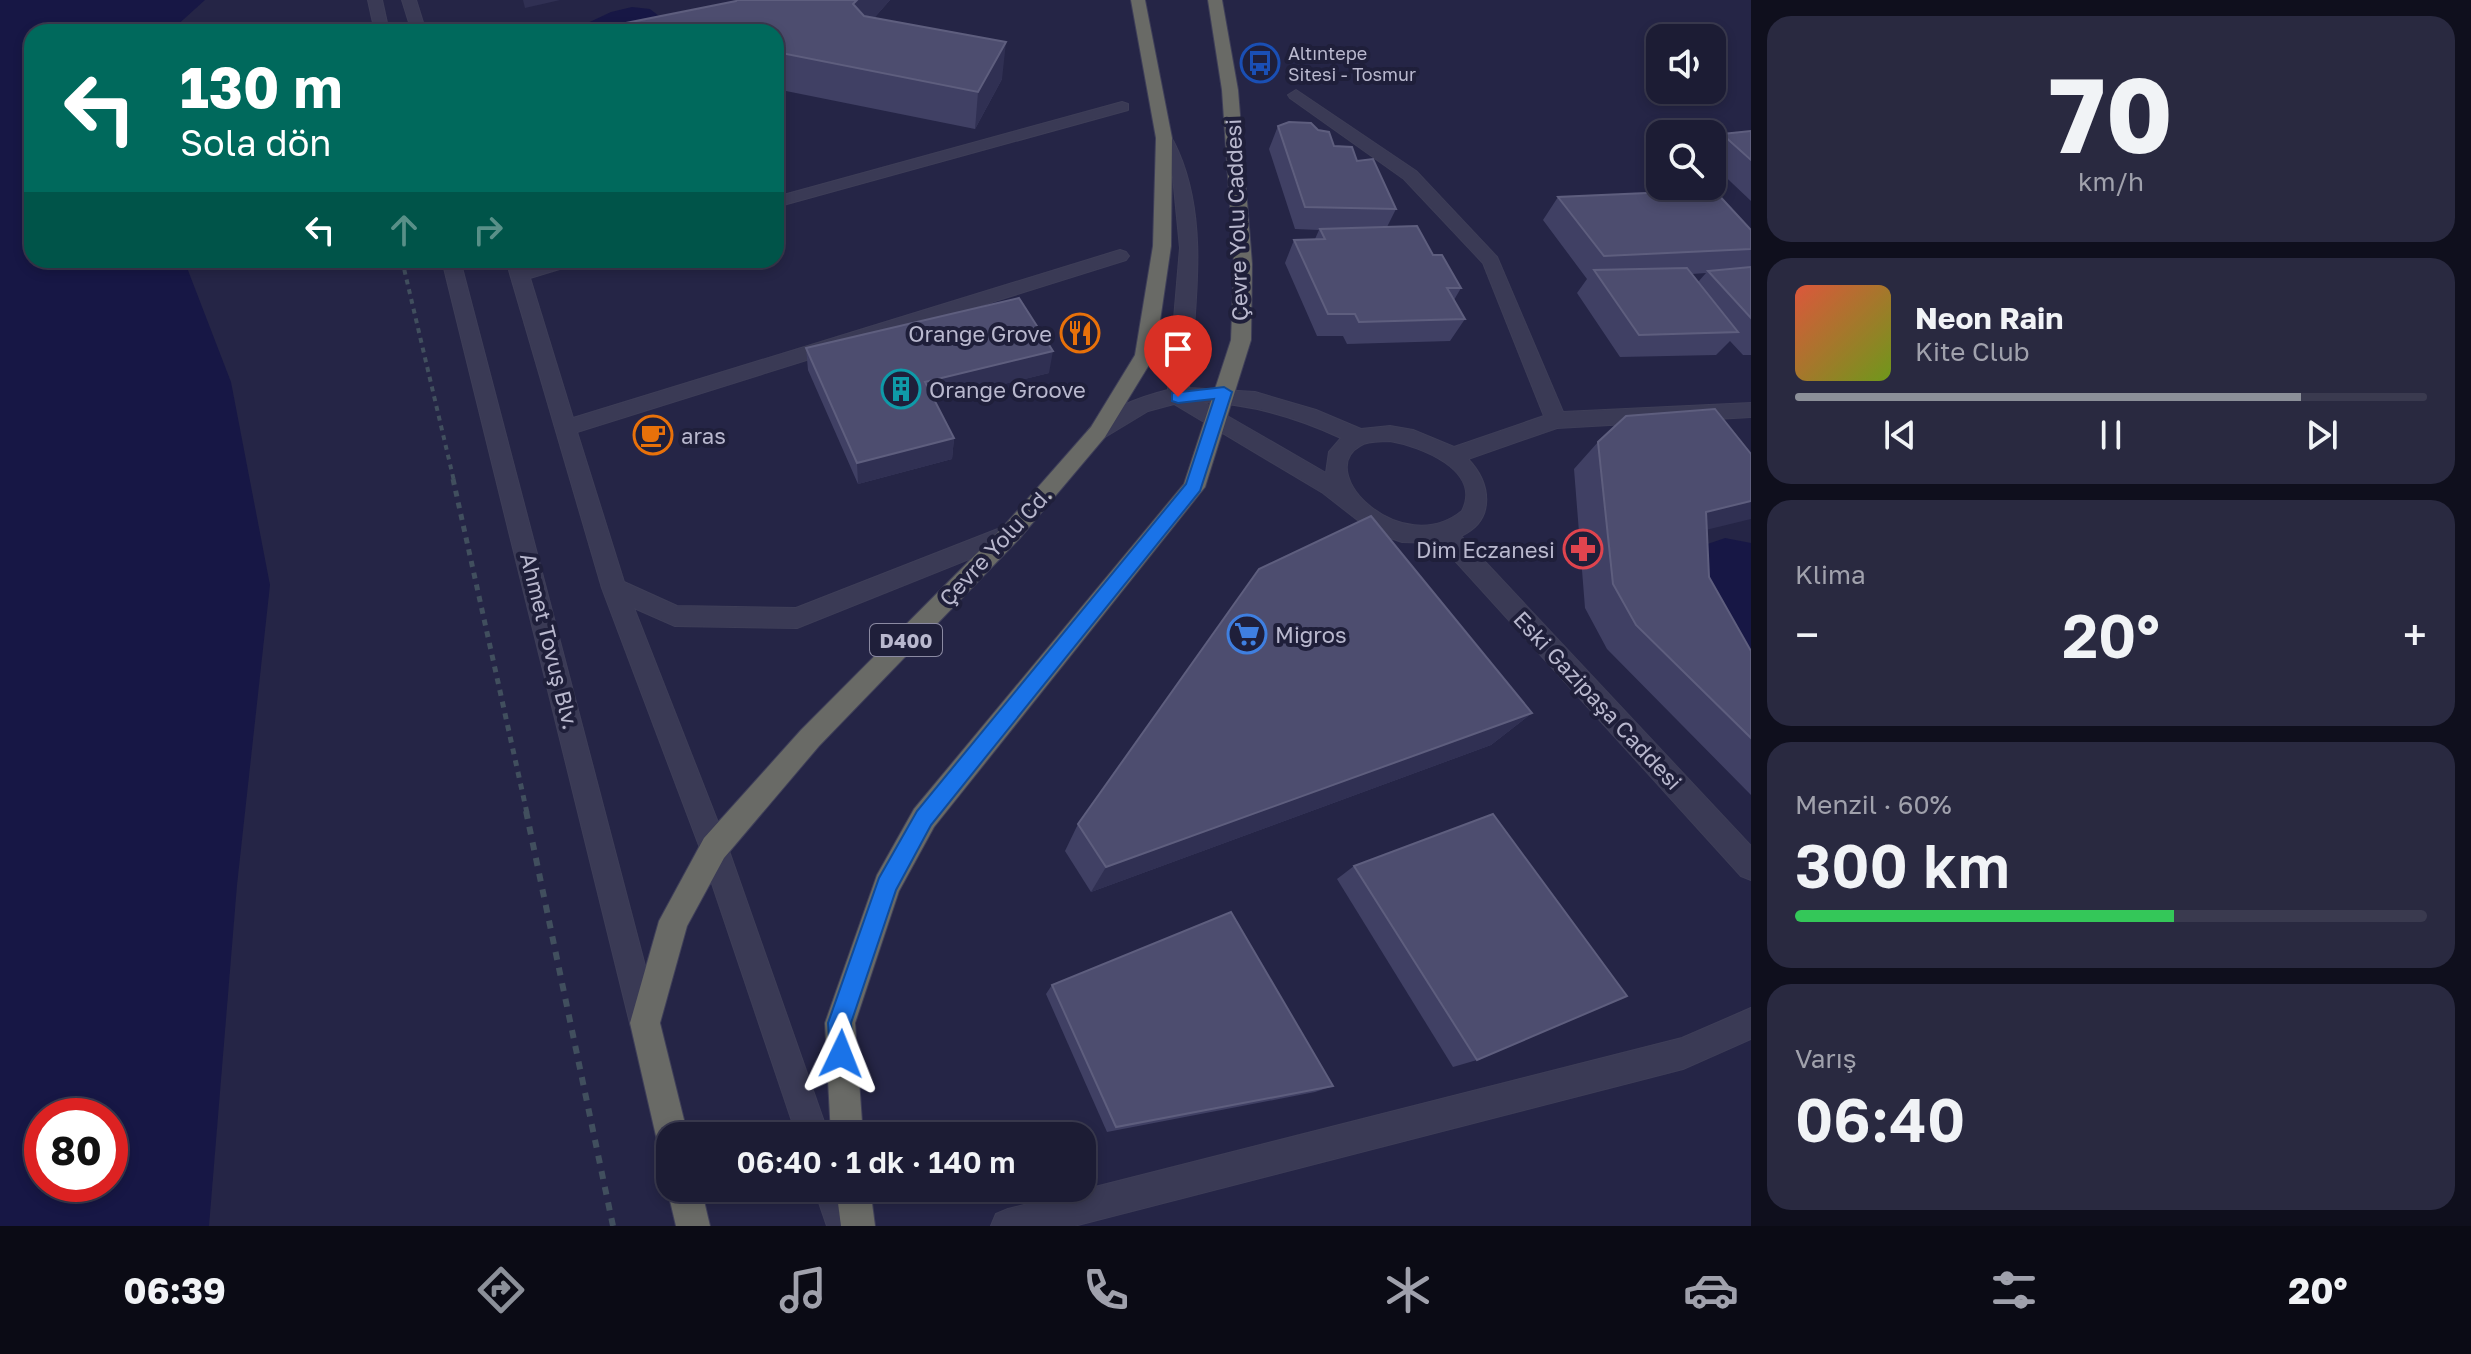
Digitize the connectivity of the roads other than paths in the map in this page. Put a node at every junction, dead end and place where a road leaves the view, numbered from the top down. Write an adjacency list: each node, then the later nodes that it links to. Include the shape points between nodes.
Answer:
1 (375, 0): 5 (street)
2 (409, 0): 6 (street)
3 (1138, 0): 9 (highway, Çevre Yolu Cd. / D400)
4 (1215, 0): 14 (highway, Çevre Yolu Caddesi, via 1230,90 1243,264 1241,340)
5 (380, 24)
6 (416, 24)
7 (1296, 95): 18 (street, via 1410,175 1491,261)
8 (1122, 107): 10 (street)
9 (1164, 138): 15 (street, via 1181,177 1189,248); 20 (highway, Çevre Yolu Cd. / D400, via 1162,246 1149,343)
10 (784, 200)
11 (1120, 256): 19 (street)
12 (453, 268): 29 (street, Ahmet Tovuş Blv.)
13 (518, 268): 19 (street)
14 (1224, 392): 15 (street); 17 (highway, Çevre Yolu Caddesi); 21 (street, via 1333,424)
15 (1178, 397): 17 (street); 20 (street, via 1146,404)
16 (1751, 410): 18 (street)
17 (1216, 418): 23 (street); 33 (highway, Çevre Yolu Caddesi, via 1194,487 924,818 887,885 840,1023)
18 (1556, 420): 22 (street)
19 (565, 428): 26 (street)
20 (1098, 432): 24 (highway, Çevre Yolu Cd. / D400)
21 (1358, 437): 22 (street, via 1415,437); 23 (street, via 1335,461 1335,478)
22 (1452, 456): 25 (street, via 1466,470 1478,502 1462,528)
23 (1344, 496): 25 (street, via 1378,525 1426,537)
24 (1011, 533): 26 (street, via 797,618 675,616); 27 (highway, Çevre Yolu Cd. / D400, via 810,738)
25 (1445, 534): 28 (street, Eski Gazipaşa Caddesi)
26 (614, 588): 27 (street)
27 (714, 848): 29 (highway, Çevre Yolu Cd. / D400, via 674,921); 32 (street)
28 (1751, 866)
29 (645, 1023): 31 (highway, D400)
30 (1751, 1023): 40 (street, via 1683,1053)
31 (669, 1122)
32 (808, 1122)
33 (846, 1122)
34 (687, 1202): 37 (highway)
35 (836, 1202): 38 (street)
36 (855, 1202): 39 (highway)
37 (693, 1226)
38 (844, 1226)
39 (858, 1226)
40 (1008, 1226)

